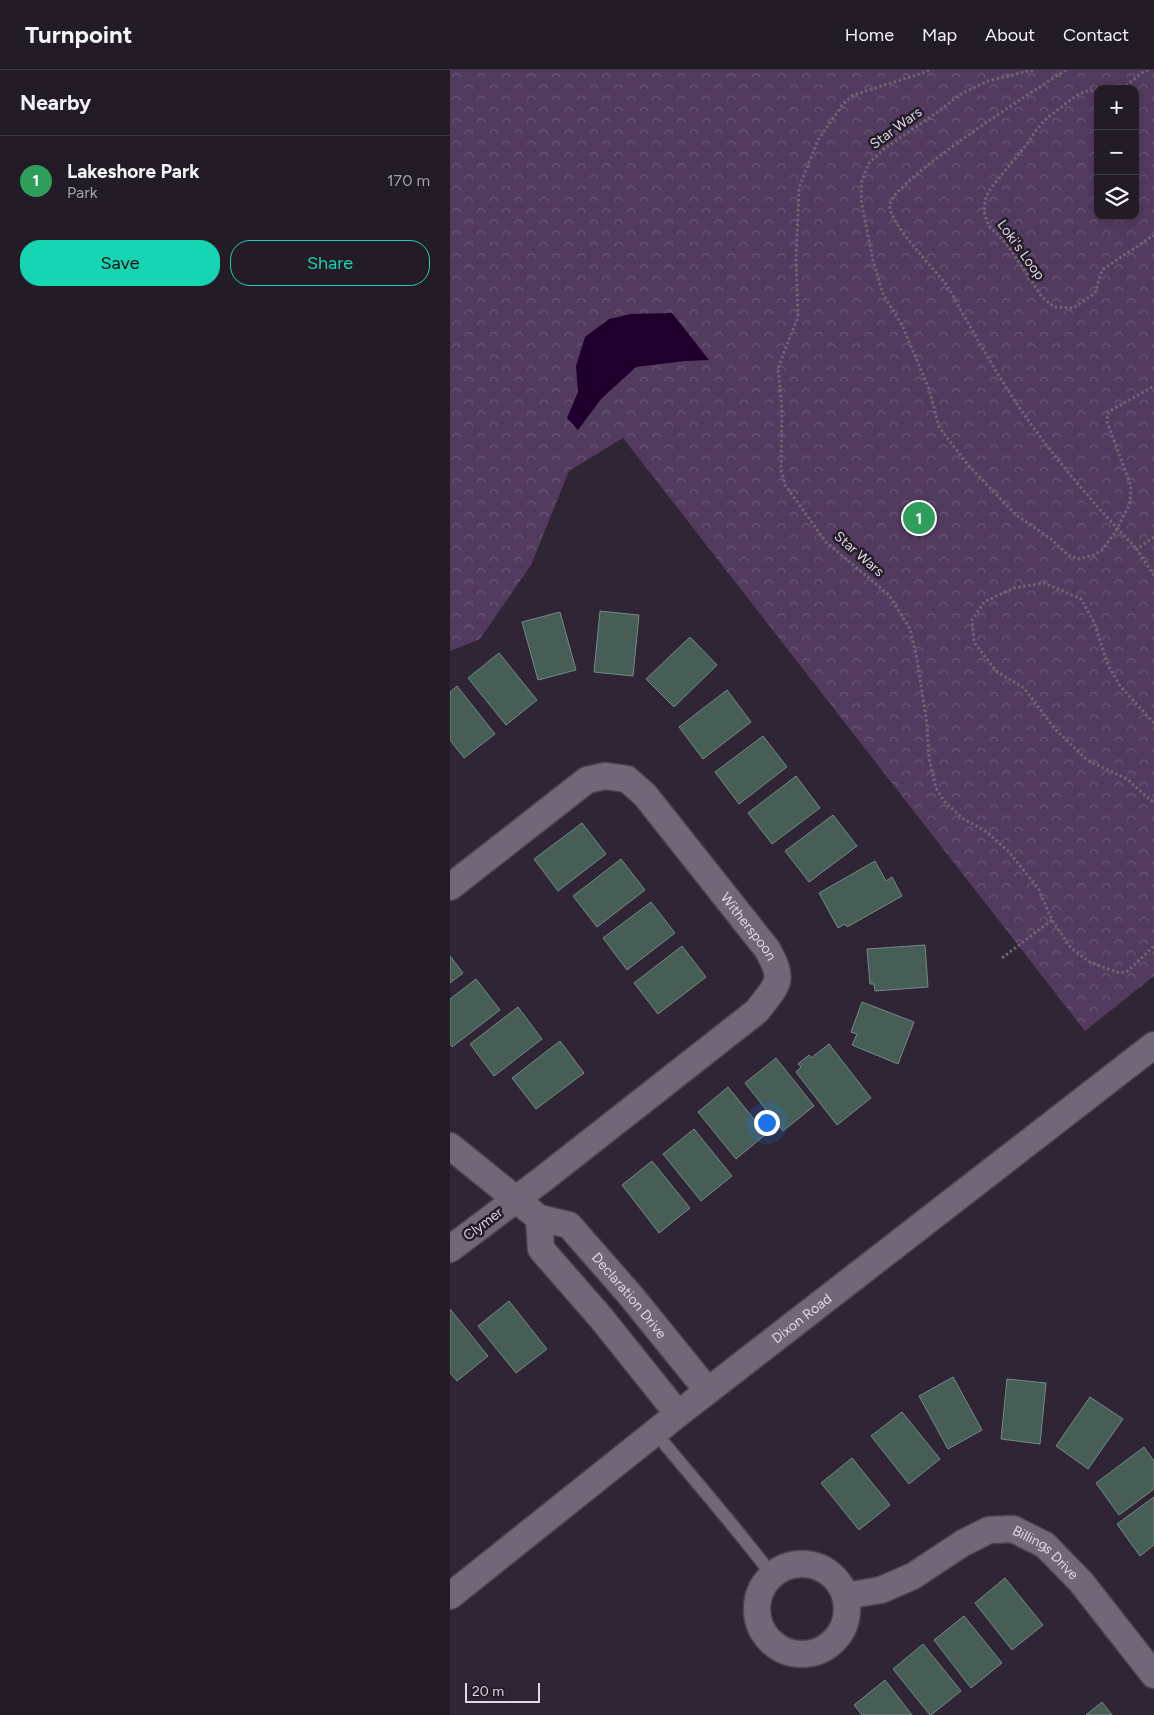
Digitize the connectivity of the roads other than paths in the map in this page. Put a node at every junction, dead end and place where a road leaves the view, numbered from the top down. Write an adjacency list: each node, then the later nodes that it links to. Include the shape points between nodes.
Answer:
1 (450, 887): 4 (street, Witherspoon, via 587,780 605,776 627,779 645,794 776,964 778,978 775,987 756,1011)
2 (1154, 1045): 9 (street, Dixon Road)
3 (450, 1146): 4 (street, Declaration Drive)
4 (515, 1199): 5 (street, Declaration Drive); 6 (street, Clymer)
5 (539, 1218): 7 (street, Declaration Drive, via 569,1225); 8 (street, via 541,1249)
6 (450, 1249)
7 (631, 1296): 8 (street); 9 (street, Declaration Drive)
8 (602, 1319): 10 (street)
9 (708, 1391): 10 (street, Dixon Road)
10 (678, 1414): 11 (street, Dixon Road)
11 (655, 1432): 12 (lane); 13 (street, Dixon Road)
12 (772, 1575): 14 (street, via 785,1567 799,1564 814,1566 839,1582); 14 (street, via 762,1586 757,1616 761,1630 783,1651 797,1655 812,1654 826,1648 845,1626 848,1611)
13 (450, 1596)
14 (845, 1596): 15 (street, Billings Drive, via 881,1590 913,1576 989,1530 1013,1529 1045,1544 1081,1582)
15 (1154, 1675)

